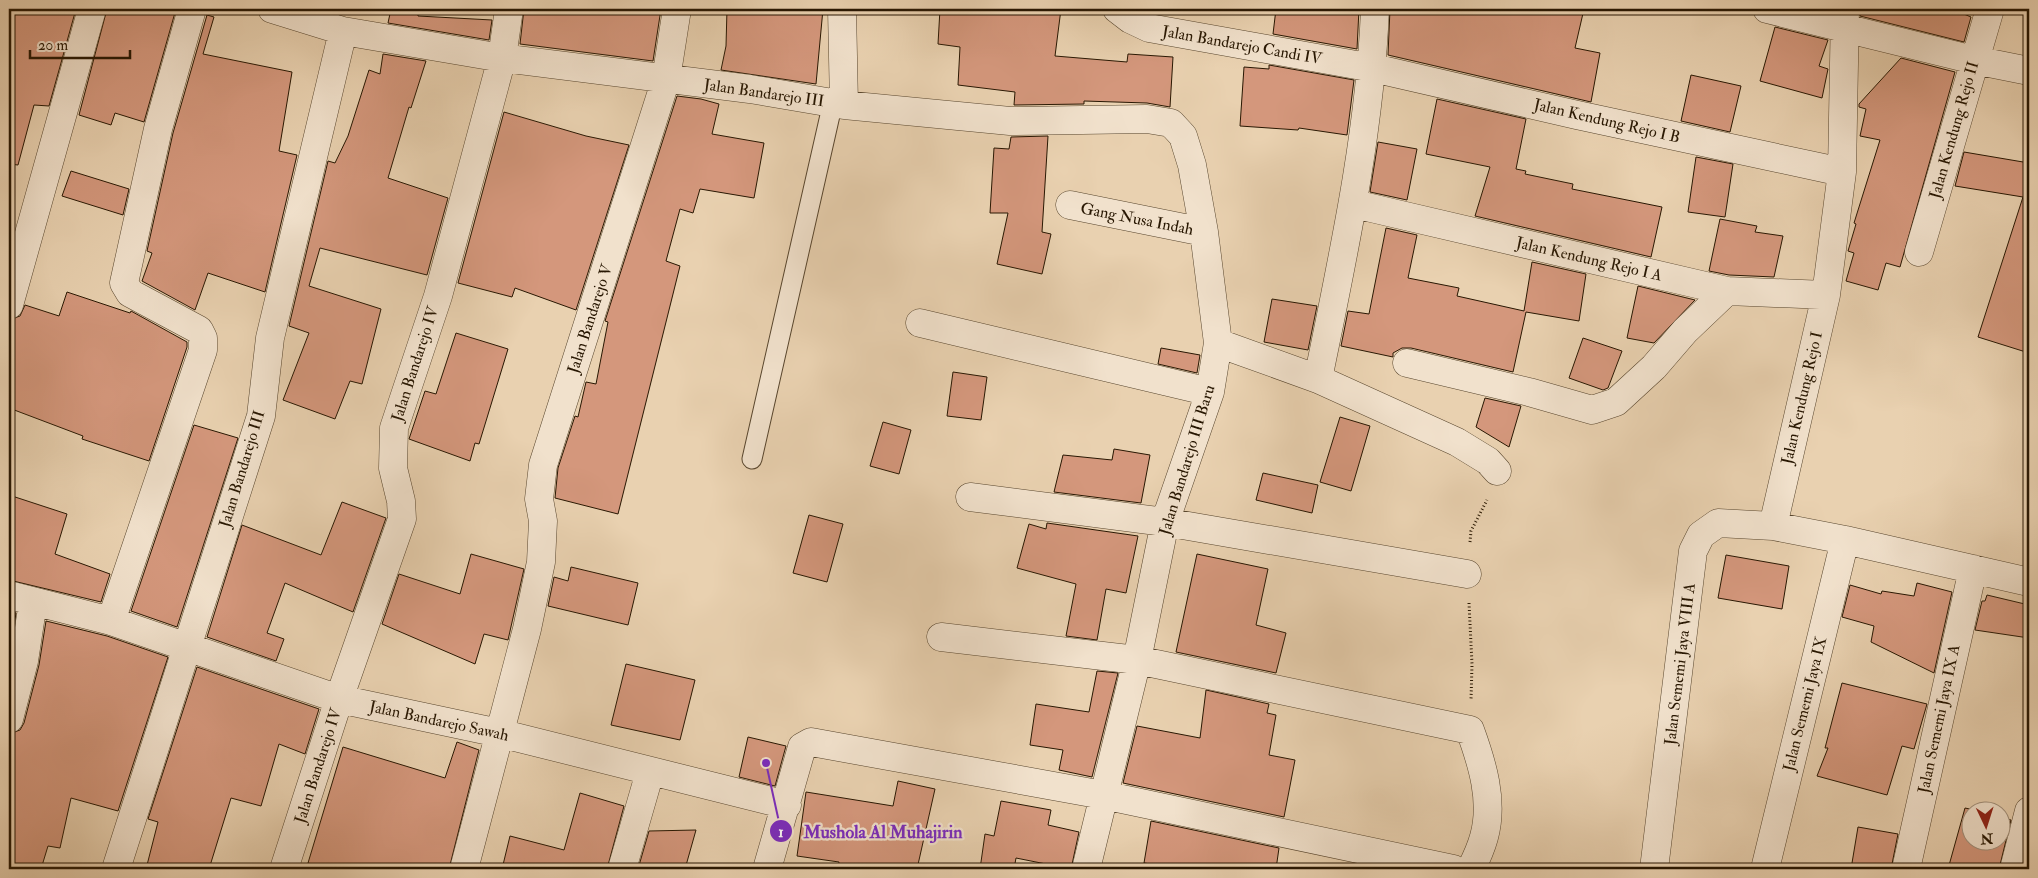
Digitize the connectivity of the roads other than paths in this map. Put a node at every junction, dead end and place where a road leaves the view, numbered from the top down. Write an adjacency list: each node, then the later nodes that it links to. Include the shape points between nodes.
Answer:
1 (92, 9): 28 (street)
2 (192, 9): 44 (street, via 158,128 124,283 130,293 199,330 203,350)
3 (272, 9): 10 (street, Jalan Bandarejo III)
4 (509, 9): 14 (street, Jalan Bandarejo IV)
5 (677, 9): 18 (street, Jalan Bandarejo V)
6 (842, 9): 19 (street)
7 (1375, 9): 16 (street)
8 (1767, 9): 12 (street)
9 (1990, 9): 15 (street, Jalan Kendung Rejo II)
10 (310, 14): 13 (street, Jalan Bandarejo III)
11 (1124, 14): 16 (street, Jalan Bandarejo Candi IV, via 1149,28)
12 (1845, 18): 15 (street); 21 (street, Jalan Kendung Rejo I)
13 (342, 32): 14 (street, Jalan Bandarejo III); 46 (street, Jalan Bandarejo III, via 270,338 261,416)
14 (502, 58): 18 (street, Jalan Bandarejo III); 48 (street, Jalan Bandarejo IV, via 438,296 394,428 393,468 402,519)
15 (1974, 60): 17 (street); 25 (street, Jalan Kendung Rejo II)
16 (1372, 68): 21 (street, Jalan Kendung Rejo I B); 22 (street)
17 (2029, 71)
18 (666, 79): 19 (street, Jalan Bandarejo III); 50 (street, Jalan Bandarejo V, via 543,465 540,562 527,629)
19 (839, 104): 20 (street, Jalan Bandarejo III, via 1010,121 1147,119 1171,124); 34 (lane)
20 (1182, 136): 24 (street, Jalan Bandarejo III Baru, via 1192,166)
21 (1842, 172): 27 (street, Jalan Kendung Rejo I)
22 (1354, 204): 26 (street, Jalan Kendung Rejo I A); 32 (street)
23 (1070, 205): 24 (street, Gang Nusa Indah)
24 (1204, 232): 30 (street, Jalan Bandarejo III Baru)
25 (1919, 252)
26 (1727, 291): 27 (street, Jalan Kendung Rejo I A); 31 (street, via 1616,402 1592,410)
27 (1826, 295): 38 (street, Jalan Kendung Rejo I)
28 (9, 305)
29 (920, 323): 33 (street)
30 (1218, 343): 32 (street); 33 (street, Jalan Bandarejo III Baru)
31 (1406, 363)
32 (1318, 378): 35 (street, via 1457,442 1488,461)
33 (1210, 392): 37 (street, Jalan Bandarejo III Baru)
34 (752, 459)
35 (1496, 471)
36 (970, 497): 37 (street)
37 (1165, 522): 41 (street); 47 (street, Jalan Bandarejo III Baru)
38 (1773, 526): 39 (street); 63 (street, Jalan Sememi Jaya VIII A, via 1718,523 1701,535 1693,551)
39 (1845, 540): 40 (street); 64 (street, Jalan Sememi Jaya IX)
40 (1972, 568): 42 (street); 65 (street, Jalan Sememi Jaya IX A)
41 (1467, 574)
42 (2029, 582)
43 (21, 598): 44 (street, Jalan Bandarejo Sawah); 49 (street, via 24,661)
44 (110, 621): 46 (street, Jalan Bandarejo Sawah)
45 (941, 637): 47 (street)
46 (186, 648): 48 (street, Jalan Bandarejo Sawah); 55 (street, Jalan Bandarejo III)
47 (1137, 660): 52 (street, Jalan Bandarejo III Baru); 62 (street, via 1470,730 1483,768 1488,802 1485,836)
48 (339, 699): 50 (street, Jalan Bandarejo Sawah); 56 (street, Jalan Bandarejo IV)
49 (9, 719)
50 (498, 734): 51 (street, Jalan Bandarejo Sawah); 57 (street, Jalan Bandarejo V)
51 (650, 772): 53 (street, Jalan Bandarejo Sawah); 58 (street)
52 (1103, 796): 53 (street, via 811,742 802,747); 60 (street, Jalan Bandarejo III Baru); 61 (street)
53 (787, 805): 59 (street)
54 (2029, 812): 66 (street)
55 (116, 869)
56 (284, 869)
57 (464, 869)
58 (622, 869)
59 (767, 869)
60 (1086, 869)
61 (1453, 869)
62 (1472, 869)
63 (1654, 869)
64 (1765, 869)
65 (1906, 869)
66 (2014, 869)

